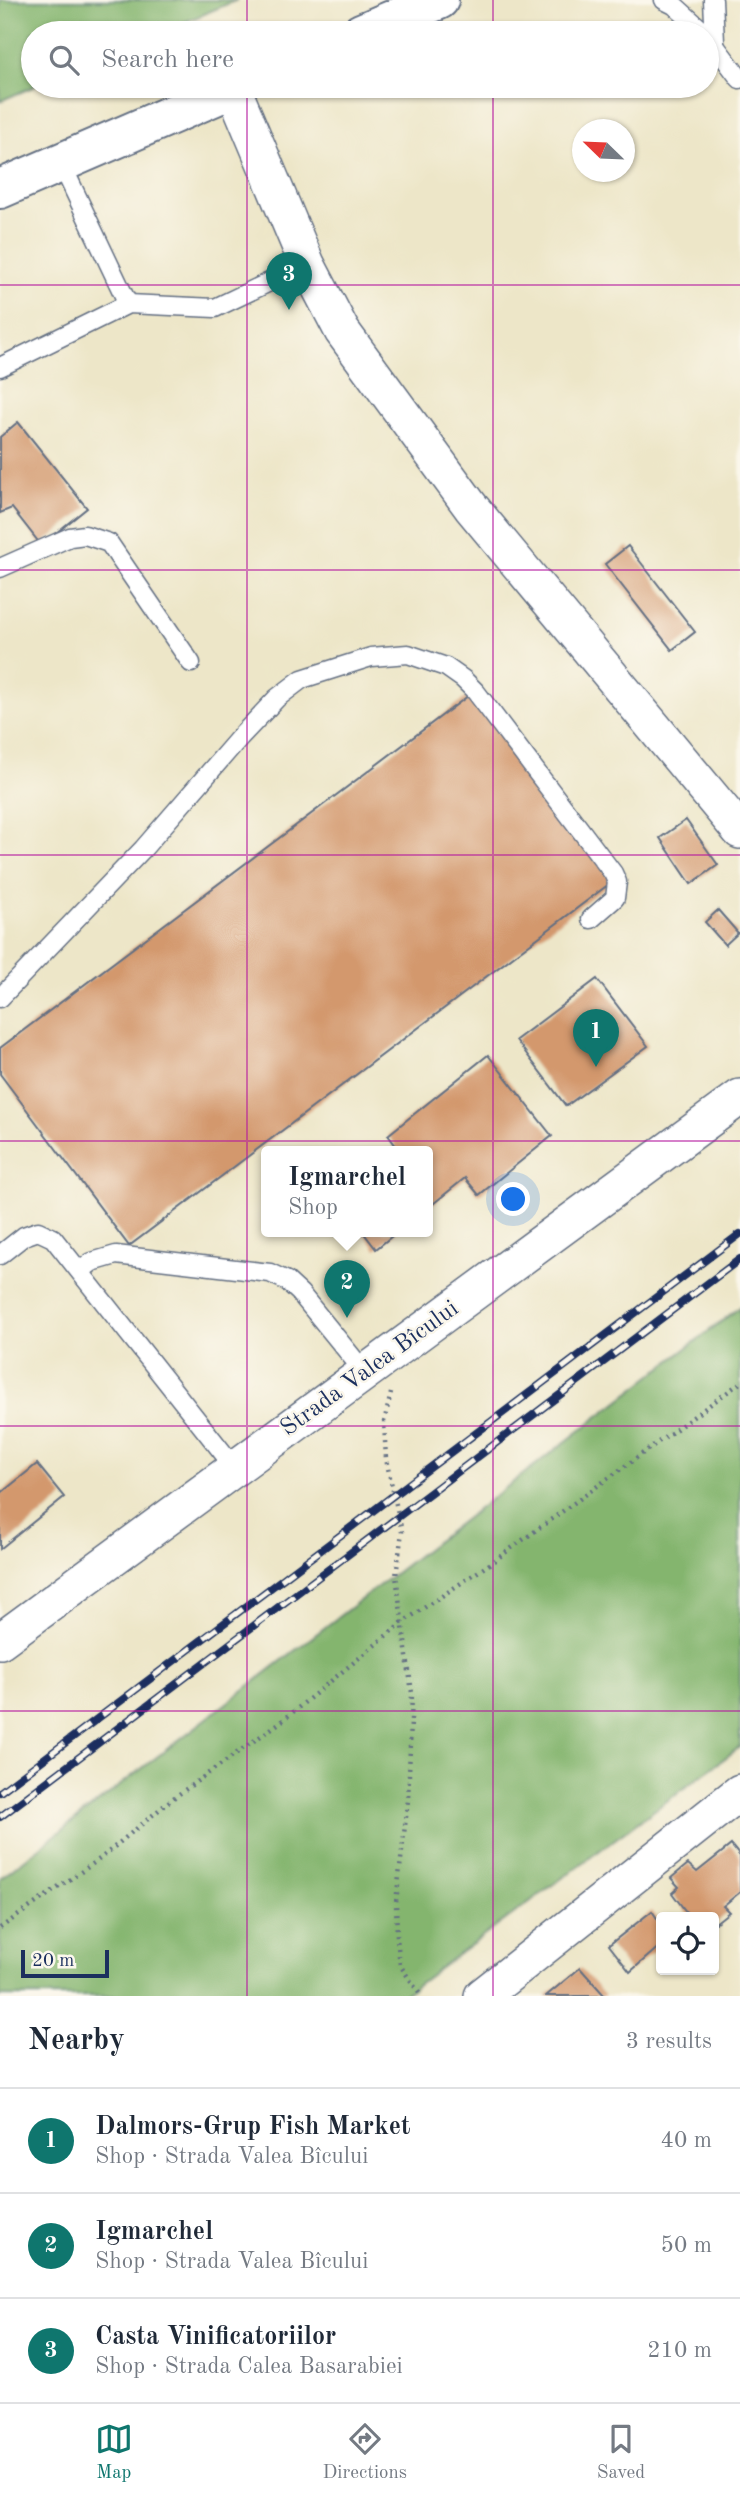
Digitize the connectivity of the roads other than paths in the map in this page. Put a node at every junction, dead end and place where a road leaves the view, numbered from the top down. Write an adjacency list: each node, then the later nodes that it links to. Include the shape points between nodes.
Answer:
1 (439, 0): 4 (main road)
2 (664, 0): 5 (lane)
3 (713, 0): 6 (lane)
4 (389, 21)
5 (692, 21)
6 (711, 21)
7 (719, 51): 8 (lane)
8 (740, 79)
9 (210, 98): 11 (main road)
10 (239, 98): 13 (street)
11 (61, 163): 12 (main road); 14 (lane)
12 (0, 189)
13 (307, 264): 14 (lane, via 215,307); 18 (street, via 342,331 471,507)
14 (128, 304): 15 (lane)
15 (0, 367)
16 (0, 568): 17 (lane, via 70,537 85,534 109,543)
17 (191, 663)
18 (740, 831)
19 (591, 919): 20 (lane, via 615,898 613,873 477,692 446,667 428,660 408,654 372,657 302,679 278,698 143,849)
20 (0, 998)
21 (740, 1097): 24 (street, Strada Valea Bîcului)
22 (0, 1255): 23 (lane, via 38,1231 53,1238)
23 (80, 1271): 24 (lane, via 116,1255 270,1273 300,1293); 25 (lane)
24 (366, 1374): 25 (street, Strada Valea Bîcului)
25 (235, 1468): 26 (street, Strada Valea Bîcului)
26 (0, 1641)
27 (740, 1792): 28 (street)
28 (482, 1996)

